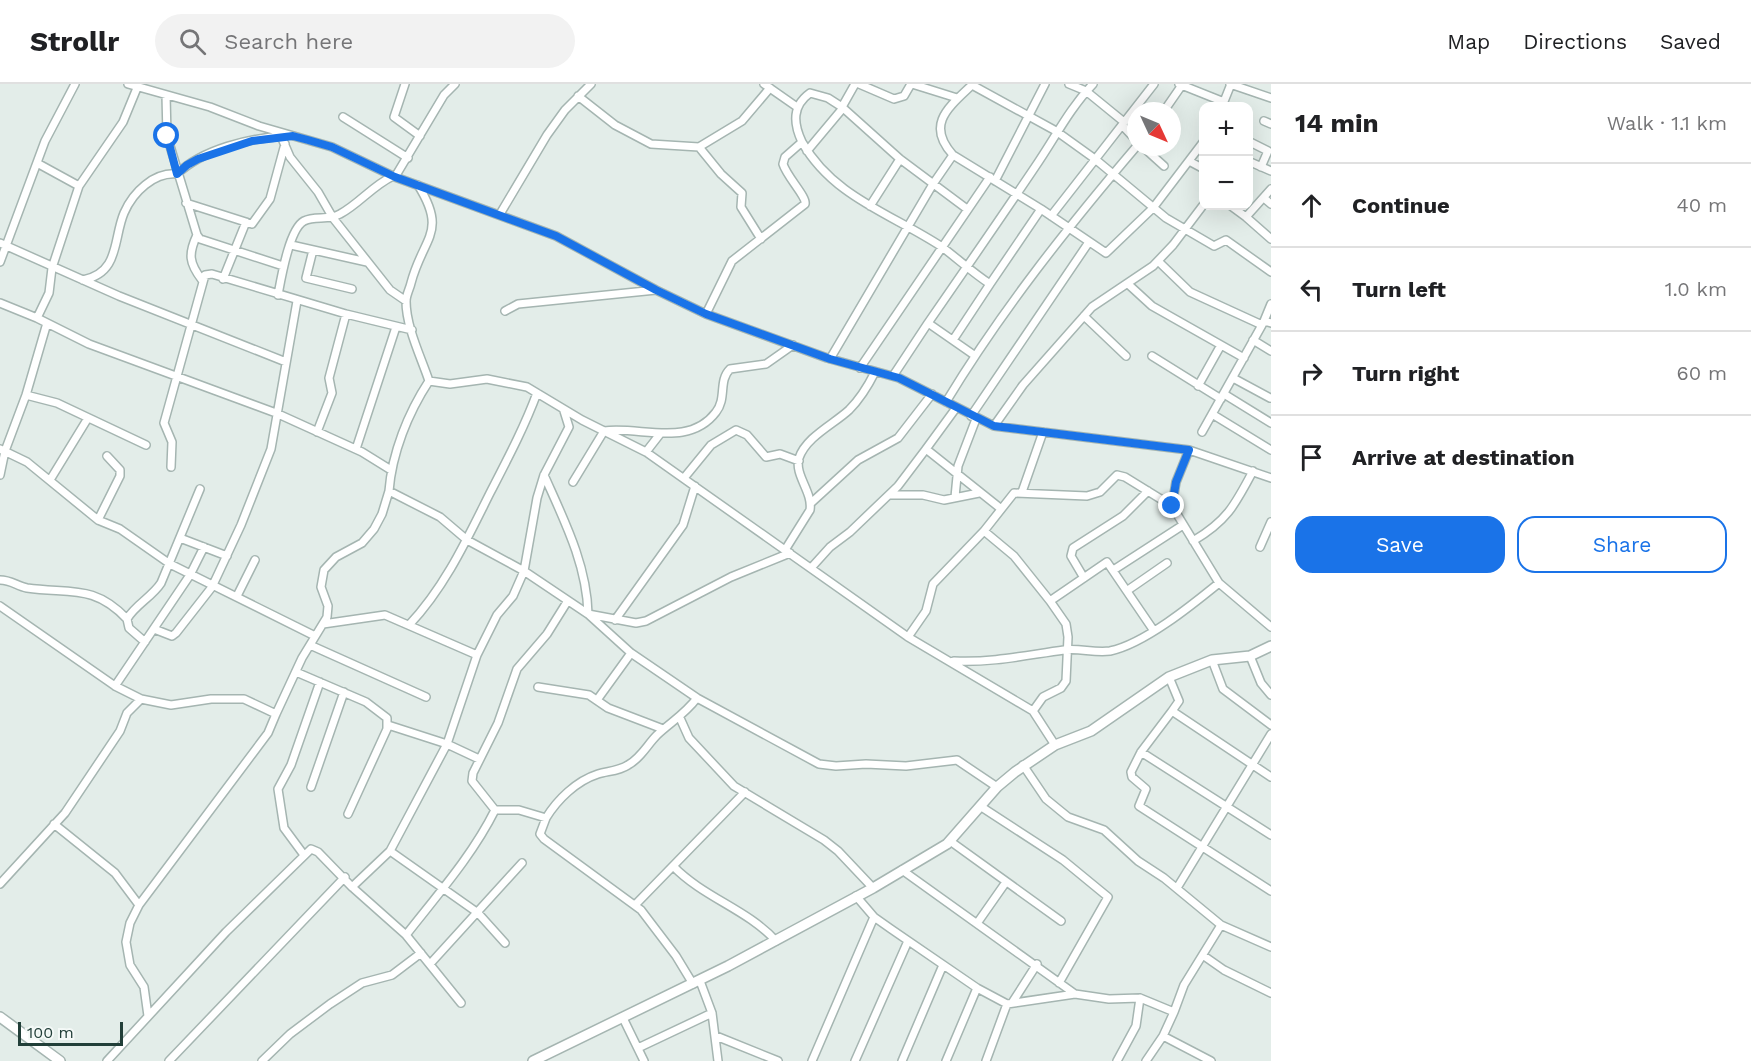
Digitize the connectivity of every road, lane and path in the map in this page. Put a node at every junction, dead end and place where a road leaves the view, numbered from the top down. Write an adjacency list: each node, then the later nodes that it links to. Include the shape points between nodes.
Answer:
1 (75, 84): 50 (street)
2 (128, 84): 17 (street)
3 (405, 84): 36 (street, via 394,117)
4 (455, 84): 36 (street)
5 (591, 84): 21 (street)
6 (809, 84): 19 (street)
7 (857, 84): 8 (street, via 894,99 904,96); 28 (street)
8 (912, 84): 22 (street)
9 (972, 84): 22 (street); 29 (street)
10 (1046, 84): 29 (street)
11 (1069, 84): 18 (street)
12 (1093, 84): 18 (street)
13 (1154, 84): 31 (street)
14 (1230, 84): 23 (street); 26 (street)
15 (1180, 85): 24 (street); 25 (street)
16 (767, 86): 27 (street); 41 (street, via 742,121)
17 (137, 88): 20 (street); 62 (street, via 123,122)
18 (1086, 91): 31 (street); 33 (street)
19 (810, 93): 27 (street); 28 (street)
20 (166, 95): 35 (street); 56 (street, via 167,136)
21 (578, 96): 41 (street, via 615,125 651,144); 74 (street, via 547,135)
22 (957, 98): 43 (street, via 944,117 939,135)
23 (1271, 98)
24 (1170, 102)
25 (1218, 102)
26 (1224, 102)
27 (797, 107): 37 (street, via 795,120)
28 (842, 107): 42 (street); 47 (street)
29 (1030, 116): 33 (street); 59 (street)
30 (343, 117): 46 (street)
31 (1123, 124): 32 (street); 48 (street)
32 (1127, 129)
33 (1056, 131): 48 (street); 64 (street)
34 (281, 136): 35 (street); 38 (street); 56 (street, via 219,150)
35 (293, 136): 58 (street, via 332,147)
36 (420, 136): 46 (street)
37 (802, 142): 42 (street); 84 (street, via 783,162 791,183 806,202)
38 (285, 144): 77 (street); 78 (street, via 270,199 252,224)
39 (1253, 144): 54 (street, via 1268,151)
40 (1199, 146): 49 (street)
41 (699, 147): 84 (street, via 742,193 741,207)
42 (807, 151): 68 (street, via 830,180)
43 (953, 155): 59 (street); 60 (street)
44 (1129, 156): 57 (street)
45 (1153, 156): 52 (street)
46 (408, 158): 58 (street)
47 (900, 159): 60 (street); 68 (street)
48 (1095, 159): 57 (street); 75 (street)
49 (1189, 160): 53 (street); 69 (street)
50 (37, 163): 62 (street); 86 (street)
51 (1253, 163): 54 (street)
52 (1164, 166)
53 (1199, 166)
54 (1261, 167): 55 (street)
55 (1271, 171)
56 (177, 174): 66 (street); 99 (street, via 155,177 133,197 123,214 118,243 106,268)
57 (1114, 174): 69 (street); 80 (street)
58 (394, 177): 61 (street); 77 (street, via 371,188)
59 (993, 179): 64 (street); 70 (street)
60 (933, 184): 70 (street); 79 (street)
61 (418, 185): 74 (street); 107 (street, via 431,207 434,223 416,264)
62 (79, 186): 95 (street)
63 (1271, 189): 65 (street)
64 (1017, 194): 71 (street); 96 (street)
65 (1264, 198): 67 (street); 76 (street)
66 (186, 203): 78 (street); 82 (street)
67 (1271, 204)
68 (870, 206): 79 (street)
69 (1153, 208): 81 (street); 85 (street, via 1109,252 1104,253)
70 (967, 209): 88 (street)
71 (1041, 209): 75 (street); 101 (street)
72 (1199, 210): 81 (street)
73 (1236, 210): 76 (street)
74 (500, 214): 104 (street, via 564,239)
75 (1052, 216): 80 (street)
76 (1246, 217): 83 (street)
77 (333, 218): 87 (street, via 303,221); 93 (street)
78 (246, 222): 89 (street)
79 (907, 227): 88 (street); 130 (street)
80 (1068, 228): 85 (street); 126 (street)
81 (1185, 230): 91 (street); 97 (street, via 1209,245 1226,240)
82 (197, 235): 89 (street); 100 (street, via 190,258 191,267)
83 (1271, 238)
84 (761, 239): 111 (street, via 732,261)
85 (1089, 242): 149 (street)
86 (2, 245): 92 (street); 95 (street)
87 (291, 245): 90 (street); 94 (street)
88 (941, 247): 96 (street); 132 (street)
89 (236, 250): 94 (street); 98 (street)
90 (313, 250): 93 (street); 103 (street, via 306,278)
91 (1158, 261): 102 (street); 117 (street, via 1190,292)
92 (0, 262)
93 (367, 262): 107 (street, via 390,290)
94 (284, 266): 105 (street)
95 (52, 268): 99 (street); 114 (street, via 49,293)
96 (966, 268): 101 (street); 116 (street)
97 (1271, 272)
98 (223, 279): 100 (street, via 212,274); 105 (street)
99 (83, 280): 118 (street)
100 (202, 280): 118 (street)
101 (990, 284): 121 (street)
102 (1128, 284): 113 (street, via 1101,299); 124 (street, via 1152,306)
103 (352, 289)
104 (656, 290): 110 (street, via 518,304); 111 (street)
105 (278, 295): 106 (street)
106 (297, 301): 112 (street); 131 (street)
107 (406, 301): 120 (street)
108 (0, 303): 114 (street)
109 (1271, 304): 117 (street)
110 (505, 311)
111 (706, 314): 123 (street)
112 (346, 315): 119 (street); 156 (street, via 329,378 332,393)
113 (1084, 316): 127 (street); 153 (street, via 1023,385)
114 (37, 318): 115 (street)
115 (47, 322): 134 (street, via 89,344); 141 (street)
116 (928, 323): 121 (street); 135 (street)
117 (1266, 323): 122 (street)
118 (190, 325): 131 (street); 134 (street)
119 (396, 327): 120 (street); 161 (street)
120 (412, 330): 137 (street)
121 (953, 340): 126 (street)
122 (1253, 340): 125 (street); 129 (street)
123 (793, 345): 130 (street); 159 (street, via 766,364 730,369 724,379 721,405 702,425)
124 (1221, 345): 129 (street); 138 (street)
125 (1271, 351)
126 (974, 355): 144 (street)
127 (1126, 356)
128 (1152, 356): 138 (street)
129 (1244, 358): 136 (street)
130 (830, 359): 132 (street)
131 (286, 362): 147 (street)
132 (860, 368): 133 (street)
133 (875, 372): 135 (street); 168 (street, via 861,397 807,445)
134 (176, 374): 147 (street); 169 (street, via 165,423 172,442)
135 (893, 376): 140 (street)
136 (1233, 378): 142 (street); 143 (street)
137 (429, 381): 139 (street, via 450,384 487,379 527,387); 170 (street, via 411,414)
138 (1198, 386): 142 (street)
139 (537, 393): 146 (street); 195 (street)
140 (932, 394): 144 (street); 187 (street, via 898,438 858,460)
141 (26, 395): 150 (street, via 57,403); 163 (street)
142 (1223, 397): 148 (street); 152 (street)
143 (1270, 398)
144 (946, 402): 145 (street)
145 (956, 408): 149 (street); 162 (street)
146 (564, 411): 151 (street); 154 (street)
147 (276, 413): 156 (street); 200 (street, via 266,465)
148 (1212, 414): 158 (street); 165 (street)
149 (973, 417): 153 (street); 174 (street)
150 (88, 418): 160 (street); 177 (street)
151 (582, 420): 154 (street); 155 (street)
152 (1271, 423)
153 (994, 426): 157 (street)
154 (569, 427): 173 (street)
155 (604, 431): 159 (street); 166 (street); 178 (street)
156 (318, 432): 161 (street)
157 (1043, 432): 164 (street); 184 (street)
158 (1202, 432)
159 (660, 435): 166 (street)
160 (146, 445)
161 (356, 449): 170 (street)
162 (926, 449): 174 (street); 185 (street)
163 (2, 450): 172 (street); 177 (street, via 27,462)
164 (1189, 450): 171 (street); 188 (street, via 1176,482)
165 (1271, 450)
166 (646, 452): 175 (street)
167 (107, 456): 190 (street, via 120,470 120,476)
168 (799, 461): 175 (street, via 780,454 766,457 747,435 736,430 711,445); 187 (street)
169 (171, 467)
170 (391, 470): 182 (street)
171 (1253, 471): 176 (street); 196 (street, via 1221,524)
172 (0, 475)
173 (544, 475): 206 (street, via 532,516); 217 (street, via 585,579)
174 (956, 475): 183 (street); 186 (street)
175 (684, 478): 179 (street)
176 (1271, 478)
177 (50, 480): 190 (street)
178 (573, 482)
179 (695, 486): 199 (street); 219 (street, via 683,525)
180 (200, 489): 194 (street)
181 (1148, 490): 184 (street, via 1117,475 1100,492 1087,496); 188 (street); 208 (street, via 1123,516 1073,548 1071,556)
182 (389, 491): 195 (street, via 440,517); 220 (street, via 374,529 362,543 336,557 324,570 321,587 328,612)
183 (979, 492): 186 (street); 189 (street)
184 (1022, 492): 189 (street, via 1014,493)
185 (889, 495): 186 (street); 204 (street)
186 (956, 498)
187 (811, 503): 199 (street)
188 (1172, 506): 192 (street)
189 (1000, 508): 193 (street)
190 (98, 520): 203 (street, via 120,529)
191 (1271, 522): 198 (street)
192 (1183, 525): 196 (street); 205 (street)
193 (984, 531): 214 (street, via 1014,556); 226 (street, via 933,584 926,611)
194 (180, 538): 197 (street); 203 (street)
195 (467, 540): 206 (street); 221 (street, via 428,604)
196 (1193, 541): 210 (street)
197 (204, 547): 200 (street); 207 (street)
198 (1260, 547)
199 (787, 552): 204 (street); 219 (street, via 646,621)
200 (227, 556): 211 (street)
201 (255, 560): 213 (street)
202 (1167, 563): 212 (street)
203 (170, 564): 207 (street); 218 (street, via 154,594)
204 (811, 568): 226 (street)
205 (1114, 570): 208 (street, via 1106,562); 212 (street)
206 (524, 571): 215 (street); 232 (street)
207 (190, 575): 211 (street); 223 (street)
208 (1083, 578): 214 (street)
209 (0, 580): 218 (street, via 27,588 94,594)
210 (1219, 583): 222 (street); 224 (street)
211 (212, 587): 213 (street); 223 (street, via 172,636)
212 (1128, 590): 224 (street)
213 (237, 596): 225 (street)
214 (1050, 600): 230 (street, via 1066,624)
215 (567, 602): 217 (street); 258 (street, via 547,634 517,669 498,723)
216 (0, 606): 239 (street)
217 (588, 614): 219 (street); 231 (street)
218 (128, 619): 227 (street, via 129,628)
219 (615, 620)
220 (323, 624): 221 (street, via 385,615); 225 (street)
221 (409, 625): 232 (street)
222 (1271, 627)
223 (154, 629): 227 (street)
224 (1154, 631): 230 (street, via 1108,651)
225 (315, 636): 228 (street)
226 (908, 636): 235 (street)
227 (145, 642): 239 (street)
228 (310, 645): 236 (street); 243 (street)
229 (1271, 646): 233 (street)
230 (1067, 650): 235 (street, via 984,662); 247 (street, via 1065,683 1047,694)
231 (631, 653): 244 (street); 246 (street)
232 (477, 655): 255 (street)
233 (1250, 656): 234 (street); 242 (street, via 1261,683)
234 (1212, 660): 237 (street); 252 (street, via 1223,689)
235 (952, 661): 247 (street)
236 (296, 672): 238 (street); 249 (street)
237 (1168, 676): 248 (street, via 1179,701); 256 (street, via 1091,730)
238 (320, 682): 241 (street); 275 (street, via 294,758 278,789 284,828)
239 (115, 686): 245 (street)
240 (537, 687): 246 (street, via 574,691)
241 (344, 692): 251 (street, via 376,707 386,716); 262 (street)
242 (1271, 695)
243 (426, 697)
244 (697, 698): 250 (street); 263 (street, via 819,764 906,766 957,760)
245 (141, 699): 249 (street, via 171,705 244,699); 270 (street, via 127,712 120,731)
246 (597, 700): 253 (street)
247 (1033, 711): 256 (street)
248 (1172, 711): 257 (street); 260 (street)
249 (276, 714): 288 (street, via 268,733)
250 (680, 718): 253 (street); 264 (street, via 696,746 723,776)
251 (388, 725): 255 (street); 268 (street)
252 (1271, 725)
253 (663, 729): 269 (street, via 637,759 622,769 580,783 552,807)
254 (1271, 734): 260 (street)
255 (447, 744): 258 (street); 274 (street)
256 (1055, 746): 259 (street)
257 (1141, 752): 266 (street); 273 (street, via 1130,774 1146,789 1139,806)
258 (479, 759): 267 (street, via 472,781)
259 (1023, 765): 263 (street); 284 (street, via 1046,800 1068,818 1104,830 1138,861)
260 (1252, 765): 261 (street); 266 (street)
261 (1271, 777)
262 (311, 787)
263 (997, 787): 265 (street)
264 (745, 792): 277 (street); 283 (street, via 824,840)
265 (980, 806): 272 (street); 306 (street, via 1063,860 1108,897)
266 (1227, 806): 271 (street); 273 (street)
267 (495, 810): 269 (street, via 519,810); 285 (street, via 483,834)
268 (348, 813)
269 (546, 818): 289 (street, via 540,834 544,839)
270 (54, 824): 281 (street); 288 (street, via 115,873)
271 (1271, 835)
272 (950, 841): 278 (street); 280 (street)
273 (1204, 846): 284 (street); 286 (street)
274 (390, 851): 282 (street); 285 (street)
275 (304, 855): 279 (street, via 311,849 318,852); 315 (street)
276 (522, 863): 290 (street)
277 (673, 866): 289 (street); 296 (street, via 704,893 762,926)
278 (902, 870): 283 (street); 293 (street)
279 (345, 878): 282 (street); 325 (street)
280 (1006, 882): 292 (street); 293 (street)
281 (0, 884)
282 (352, 887): 295 (street)
283 (873, 888): 287 (street)
284 (1177, 888): 294 (street)
285 (442, 889): 290 (street); 295 (street)
286 (1271, 891)
287 (856, 896): 291 (street); 296 (street)
288 (139, 905): 315 (street, via 126,942 130,966 144,987)
289 (635, 905): 305 (street)
290 (478, 913): 298 (street); 302 (street)
291 (874, 917): 297 (street); 331 (street)
292 (1061, 921)
293 (978, 922): 304 (street)
294 (1221, 925): 299 (street); 301 (street)
295 (406, 935): 300 (street)
296 (776, 941): 305 (street)
297 (908, 941): 303 (street); 332 (street)
298 (505, 943)
299 (1271, 947)
300 (421, 953): 302 (street); 326 (street, via 392,975 362,983 330,1004)
301 (1204, 956): 308 (street); 313 (street, via 1184,985)
302 (429, 964): 311 (street)
303 (943, 964): 307 (street); 333 (street)
304 (1037, 964): 306 (street); 312 (street)
305 (696, 982): 314 (street); 317 (street)
306 (1059, 983): 309 (street)
307 (977, 988): 312 (street); 334 (street)
308 (1271, 993)
309 (1076, 994): 310 (street); 312 (street)
310 (1140, 998): 313 (street); 322 (street, via 1136,1026)
311 (461, 1003)
312 (1010, 1004): 335 (street)
313 (1174, 1012): 319 (street)
314 (712, 1013): 318 (street); 320 (street)
315 (148, 1016): 324 (street)
316 (0, 1017): 323 (street)
317 (623, 1018): 320 (street); 321 (street)
318 (716, 1036): 329 (street); 330 (street)
319 (1163, 1036): 336 (street); 337 (street)
320 (638, 1048): 328 (street)
321 (548, 1058): 327 (street)
322 (1120, 1060)
323 (60, 1061)
324 (107, 1061)
325 (169, 1061)
326 (262, 1061)
327 (533, 1061)
328 (644, 1061)
329 (718, 1061)
330 (778, 1061)
331 (812, 1061)
332 (855, 1061)
333 (902, 1061)
334 (946, 1061)
335 (986, 1061)
336 (1146, 1061)
337 (1211, 1061)

